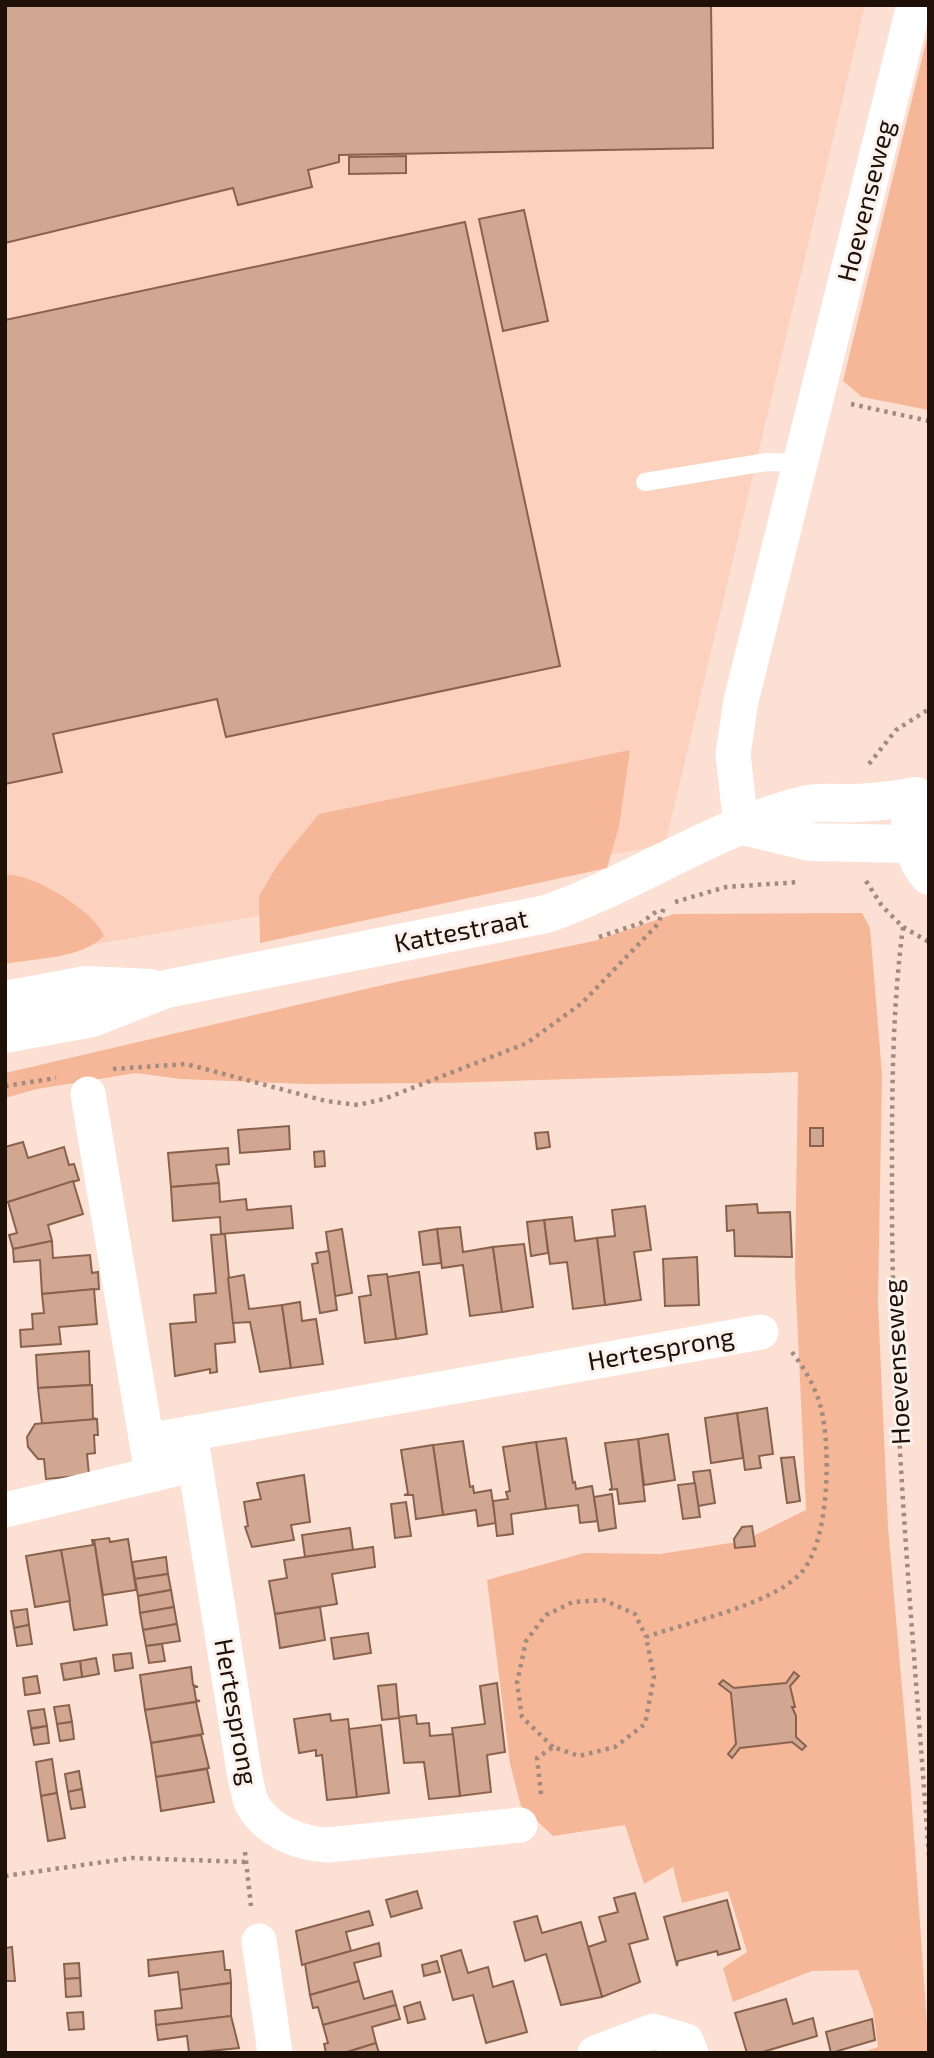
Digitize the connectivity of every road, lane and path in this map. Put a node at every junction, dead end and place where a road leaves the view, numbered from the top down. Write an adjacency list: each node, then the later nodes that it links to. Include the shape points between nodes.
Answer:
1 (914, 5): 2 (street, Hoevenseweg)
2 (817, 397): 3 (path); 4 (street, Hoevenseweg)
3 (929, 421)
4 (799, 463): 5 (lane, via 767,462); 7 (street, Hoevenseweg, via 734,736 734,784)
5 (645, 482)
6 (922, 786): 7 (street, Kattestraat, via 856,804 811,804); 8 (street, via 910,818)
7 (741, 825): 8 (street); 13 (street, Kattestraat, via 587,900 546,914)
8 (920, 860)
9 (805, 881): 16 (path, via 726,887 665,905 658,924 582,1003 527,1043 384,1099 358,1105 326,1101 186,1064)
10 (855, 882): 11 (path, via 867,882)
11 (903, 927): 12 (path); 25 (path, Hoevenseweg, via 895,988 892,1275)
12 (929, 942)
13 (166, 989): 14 (street, Kattestraat, via 86,985); 15 (street, Kattestraat, via 92,1018)
14 (5, 1000)
15 (5, 1034)
16 (86, 1080): 17 (path); 20 (street)
17 (5, 1086)
18 (761, 1332): 19 (street, Hertesprong); 22 (path, via 788,1348 804,1367 821,1407 827,1463 825,1507 811,1554 800,1574 765,1597)
19 (192, 1449): 20 (street, Hertesprong); 24 (street, Hertesprong, via 253,1804 293,1840 311,1844)
20 (150, 1457): 21 (street, Hertesprong)
21 (5, 1510)
22 (646, 1637): 23 (path, via 654,1677 645,1724 615,1747 579,1756); 23 (path, via 635,1614 604,1600 573,1602 546,1615 526,1641 517,1683 522,1717)
23 (553, 1747): 24 (path, via 537,1758 543,1824)
24 (520, 1825)
25 (929, 1856)
26 (246, 1862): 27 (path, via 132,1858)
27 (5, 1876)
28 (259, 1941): 29 (street)
29 (275, 2053)
30 (595, 2053): 31 (street, via 653,2031 686,2041)
31 (691, 2053)

